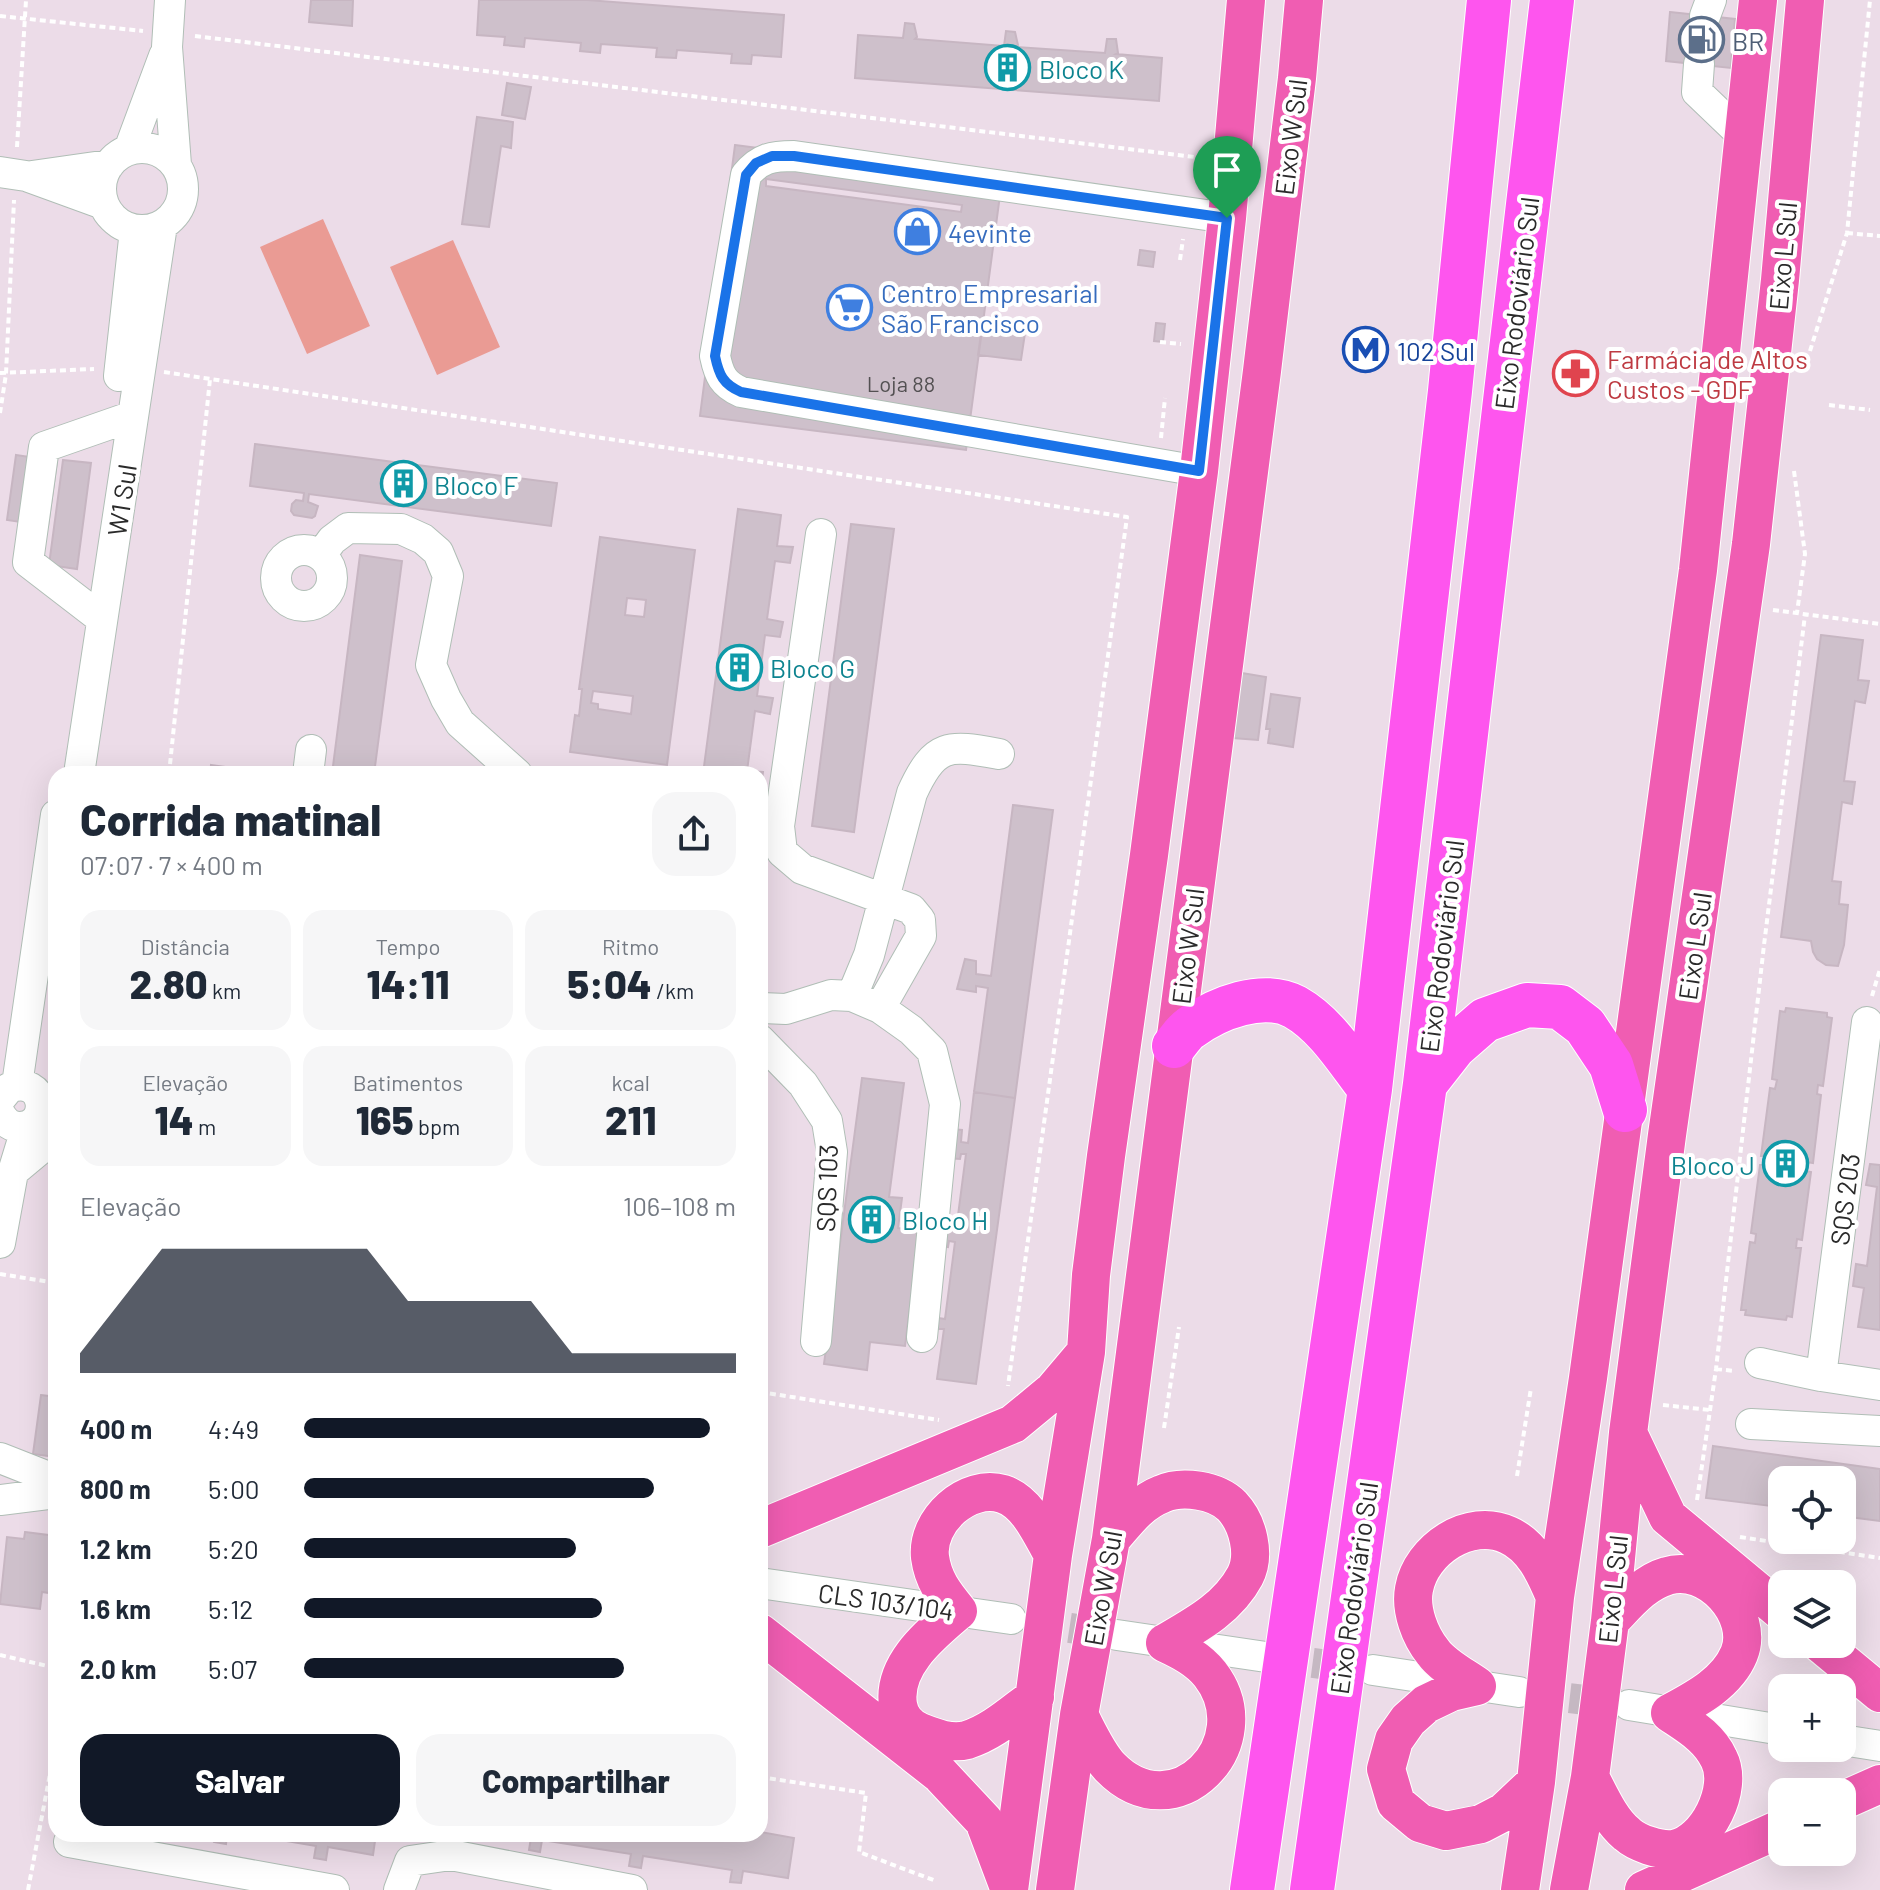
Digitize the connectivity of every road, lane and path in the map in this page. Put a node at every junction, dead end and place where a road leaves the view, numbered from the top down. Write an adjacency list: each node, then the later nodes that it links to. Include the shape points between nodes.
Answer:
1 (170, 0): 10 (street)
2 (1246, 0): 14 (main road, Eixo W Sul)
3 (1304, 0): 54 (main road, Eixo W Sul, via 1264,356)
4 (1489, 0): 57 (highway, Eixo Rodoviário Sul)
5 (1552, 0): 56 (highway, Eixo Rodoviário Sul)
6 (1758, 0): 12 (main road, Eixo L Sul)
7 (1805, 0): 36 (main road, Eixo L Sul, via 1780,280)
8 (1870, 0): 20 (path)
9 (0, 16): 10 (path)
10 (167, 40): 13 (street); 14 (path); 15 (street)
11 (1699, 64): 12 (street, via 1697,92)
12 (1744, 137): 59 (main road, Eixo L Sul, via 1698,570)
13 (119, 157): 15 (street, via 154,149); 16 (street); 17 (street, via 103,176)
14 (1230, 160): 18 (main road, Eixo W Sul)
15 (176, 165): 19 (street, via 184,191 181,205 173,217)
16 (13, 174): 17 (street)
17 (103, 204): 19 (street, via 121,225)
18 (1227, 218): 31 (street, via 794,156 772,156 746,175 715,356 726,385 741,392); 32 (main road, Eixo W Sul)
19 (149, 228): 23 (street, W1 Sul)
20 (1847, 233): 21 (path); 22 (path)
21 (1880, 236)
22 (1810, 351)
23 (131, 368): 24 (path); 25 (path); 30 (street, W1 Sul)
24 (3, 373): 29 (path)
25 (210, 379): 44 (path); 70 (path, via 1127,517)
26 (1165, 398): 31 (path)
27 (1829, 405): 28 (path)
28 (1870, 410)
29 (0, 413)
30 (123, 420): 37 (street, W1 Sul); 37 (street, via 44,447 28,562)
31 (1159, 464): 32 (street)
32 (1199, 471): 66 (main road, Eixo W Sul, via 1106,1156)
33 (1794, 471): 38 (path, via 1805,554)
34 (821, 534): 47 (street, via 779,826 782,852 802,869)
35 (321, 555): 45 (street, via 348,528 401,529 438,552 448,576 431,665 460,723)
36 (1742, 607): 38 (path); 79 (main road, Eixo L Sul)
37 (94, 612): 42 (street, W1 Sul); 43 (street, W1 Sul)
38 (1797, 613): 39 (path)
39 (1805, 615): 40 (path); 74 (path)
40 (1880, 624)
41 (999, 754): 47 (street, via 960,747 937,753 921,773)
42 (64, 766)
43 (80, 766)
44 (170, 766)
45 (508, 766)
46 (48, 886): 58 (street)
47 (885, 898): 49 (street); 50 (street, via 911,909 920,920 921,936)
48 (48, 969): 58 (street)
49 (852, 996): 50 (street, SQS 103); 51 (street, SQS 103, via 831,995)
50 (880, 1008): 64 (street, SQS 103, via 932,1051 945,1104)
51 (773, 1009): 53 (street, SQS 103)
52 (1867, 1022): 68 (street, SQS 203)
53 (768, 1040)
54 (1174, 1046): 57 (highway, via 1188,1028 1230,1006 1262,1000 1294,1006 1325,1032); 88 (main road, Eixo W Sul)
55 (768, 1047): 65 (street, SQS 103, via 803,1084 827,1121 832,1152)
56 (1425, 1084): 59 (highway, via 1454,1047 1485,1020 1527,1005 1560,1007 1585,1026 1611,1065); 131 (highway, Eixo Rodoviário Sul)
57 (1370, 1089): 130 (highway, Eixo Rodoviário Sul)
58 (23, 1107): 60 (street)
59 (1625, 1110): 92 (main road, Eixo L Sul)
60 (0, 1243)
61 (0, 1274): 62 (path)
62 (48, 1282)
63 (1179, 1327): 77 (path)
64 (922, 1337)
65 (816, 1341)
66 (1086, 1352): 86 (main road, via 1053,1391 1013,1424); 89 (main road, Eixo W Sul)
67 (1760, 1363): 68 (street)
68 (1821, 1376): 69 (street)
69 (1880, 1385)
70 (1008, 1387)
71 (1531, 1388): 81 (path)
72 (768, 1393): 75 (path)
73 (1655, 1404): 74 (path)
74 (1711, 1410): 85 (path)
75 (946, 1421)
76 (1751, 1424): 78 (street)
77 (1164, 1428)
78 (1880, 1431)
79 (1628, 1433): 93 (main road, via 1668,1517); 96 (main road, Eixo L Sul)
80 (0, 1458): 82 (street)
81 (1517, 1476)
82 (48, 1477)
83 (48, 1494): 84 (street)
84 (0, 1500)
85 (1696, 1511)
86 (768, 1526)
87 (1729, 1530): 90 (path, via 1741,1537)
88 (1111, 1539): 99 (main road, via 1139,1506 1163,1493 1187,1489 1232,1506 1244,1526 1251,1552 1246,1574 1216,1612); 111 (main road, Eixo W Sul)
89 (1053, 1555): 94 (main road, via 1035,1523 1004,1494 982,1492 961,1500 941,1520 929,1555 937,1585); 108 (main road, Eixo W Sul)
90 (1880, 1558)
91 (768, 1584): 94 (street, CLS 103/104)
92 (1555, 1597): 105 (main road, via 1542,1566 1508,1535 1482,1530 1460,1534 1423,1565 1413,1607 1421,1631 1434,1655); 117 (main road, Eixo L Sul)
93 (1768, 1600)
94 (958, 1611): 95 (street, CLS 103/104); 108 (main road, via 929,1636 899,1679 899,1712 910,1727 940,1740 964,1741 988,1731)
95 (1011, 1619)
96 (1610, 1621): 110 (main road, via 1645,1586 1669,1575 1706,1581 1735,1609 1742,1622 1738,1657 1706,1694); 115 (main road, Eixo L Sul)
97 (1117, 1635): 99 (street)
98 (768, 1639): 124 (main road, via 940,1774 984,1821)
99 (1165, 1643): 101 (street); 111 (main road, via 1190,1655 1209,1673 1227,1715 1224,1742 1212,1764 1192,1783 1147,1790 1129,1782 1110,1767)
100 (0, 1655): 103 (path)
101 (1266, 1657)
102 (1838, 1658): 107 (main road)
103 (48, 1666)
104 (1373, 1670): 105 (street)
105 (1477, 1686): 106 (street); 117 (main road, via 1426,1704 1394,1740 1386,1769 1396,1803 1420,1823 1446,1831 1481,1824 1504,1812)
106 (1519, 1692)
107 (1880, 1693)
108 (1035, 1697): 124 (main road, Eixo W Sul)
109 (1629, 1705): 110 (street)
110 (1670, 1713): 112 (street); 115 (main road, via 1706,1738 1721,1761 1725,1781 1721,1801 1691,1841 1673,1849 1627,1834)
111 (1079, 1715): 129 (main road, Eixo W Sul)
112 (1768, 1728)
113 (1856, 1742): 114 (street)
114 (1880, 1746)
115 (1590, 1777): 133 (main road, Eixo L Sul)
116 (768, 1778): 123 (path, via 866,1793 859,1852)
117 (1536, 1782): 132 (main road, Eixo L Sul)
118 (48, 1784): 125 (path)
119 (1880, 1784): 120 (main road)
120 (1856, 1795)
121 (1768, 1834): 134 (main road)
122 (69, 1842): 126 (street)
123 (936, 1881)
124 (1009, 1889)
125 (28, 1890)
126 (334, 1890)
127 (399, 1890): 128 (street, via 410,1861 451,1855)
128 (632, 1890)
129 (1055, 1890)
130 (1252, 1890)
131 (1312, 1890)
132 (1520, 1890)
133 (1569, 1890)
134 (1644, 1890)

